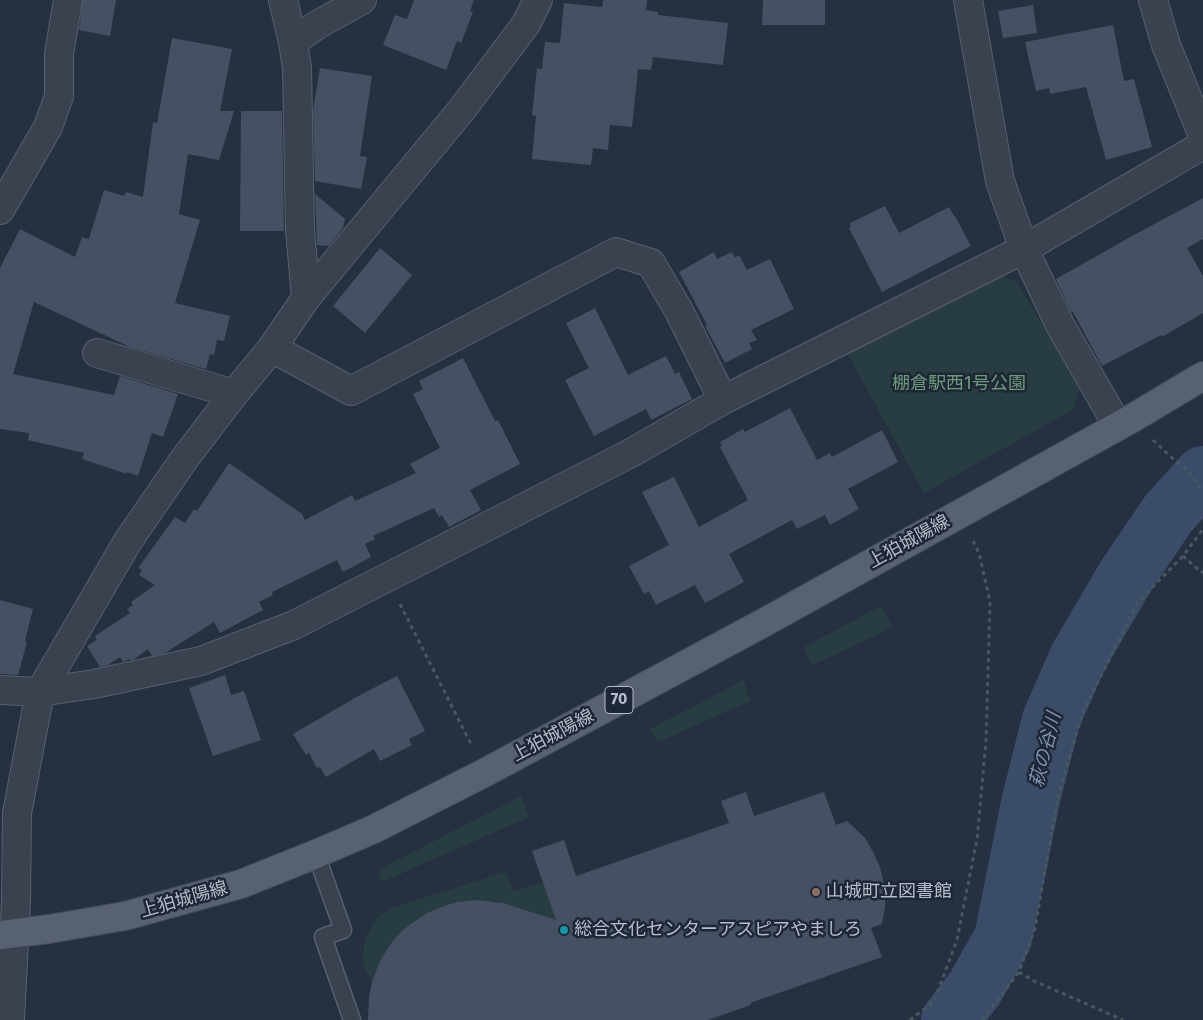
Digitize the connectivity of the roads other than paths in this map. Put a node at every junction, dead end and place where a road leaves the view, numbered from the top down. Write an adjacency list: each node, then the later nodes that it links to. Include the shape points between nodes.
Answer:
1 (68, 0): 10 (street, via 59,54 59,96 48,127)
2 (283, 0): 7 (street)
3 (362, 0): 7 (street)
4 (538, 0): 12 (street, via 526,24 463,108)
5 (968, 0): 11 (street, via 1000,182)
6 (1153, 0): 8 (street, via 1166,45)
7 (293, 42): 12 (street, via 297,68 300,230)
8 (1203, 136)
9 (1203, 145): 11 (street)
10 (0, 210)
11 (1024, 249): 17 (street); 18 (street, via 1060,325)
12 (306, 298): 13 (street)
13 (272, 348): 16 (street); 17 (street, via 351,391 616,252 651,263)
14 (97, 353): 16 (street)
15 (1203, 376): 18 (main road, 上狛城陽線 / 70)
16 (234, 394): 20 (street, via 128,541)
17 (723, 400): 20 (street, via 631,453 294,626 200,661)
18 (1124, 422): 21 (main road, 上狛城陽線 / 70, via 756,627 470,780 374,829)
19 (0, 690): 20 (street)
20 (40, 692): 22 (street, via 17,813 16,902)
21 (316, 854): 22 (main road, 上狛城陽線 / 70, via 241,884 125,916); 24 (lane, via 343,930 323,937)
22 (7, 934): 23 (street)
23 (10, 1020)
24 (352, 1020)

